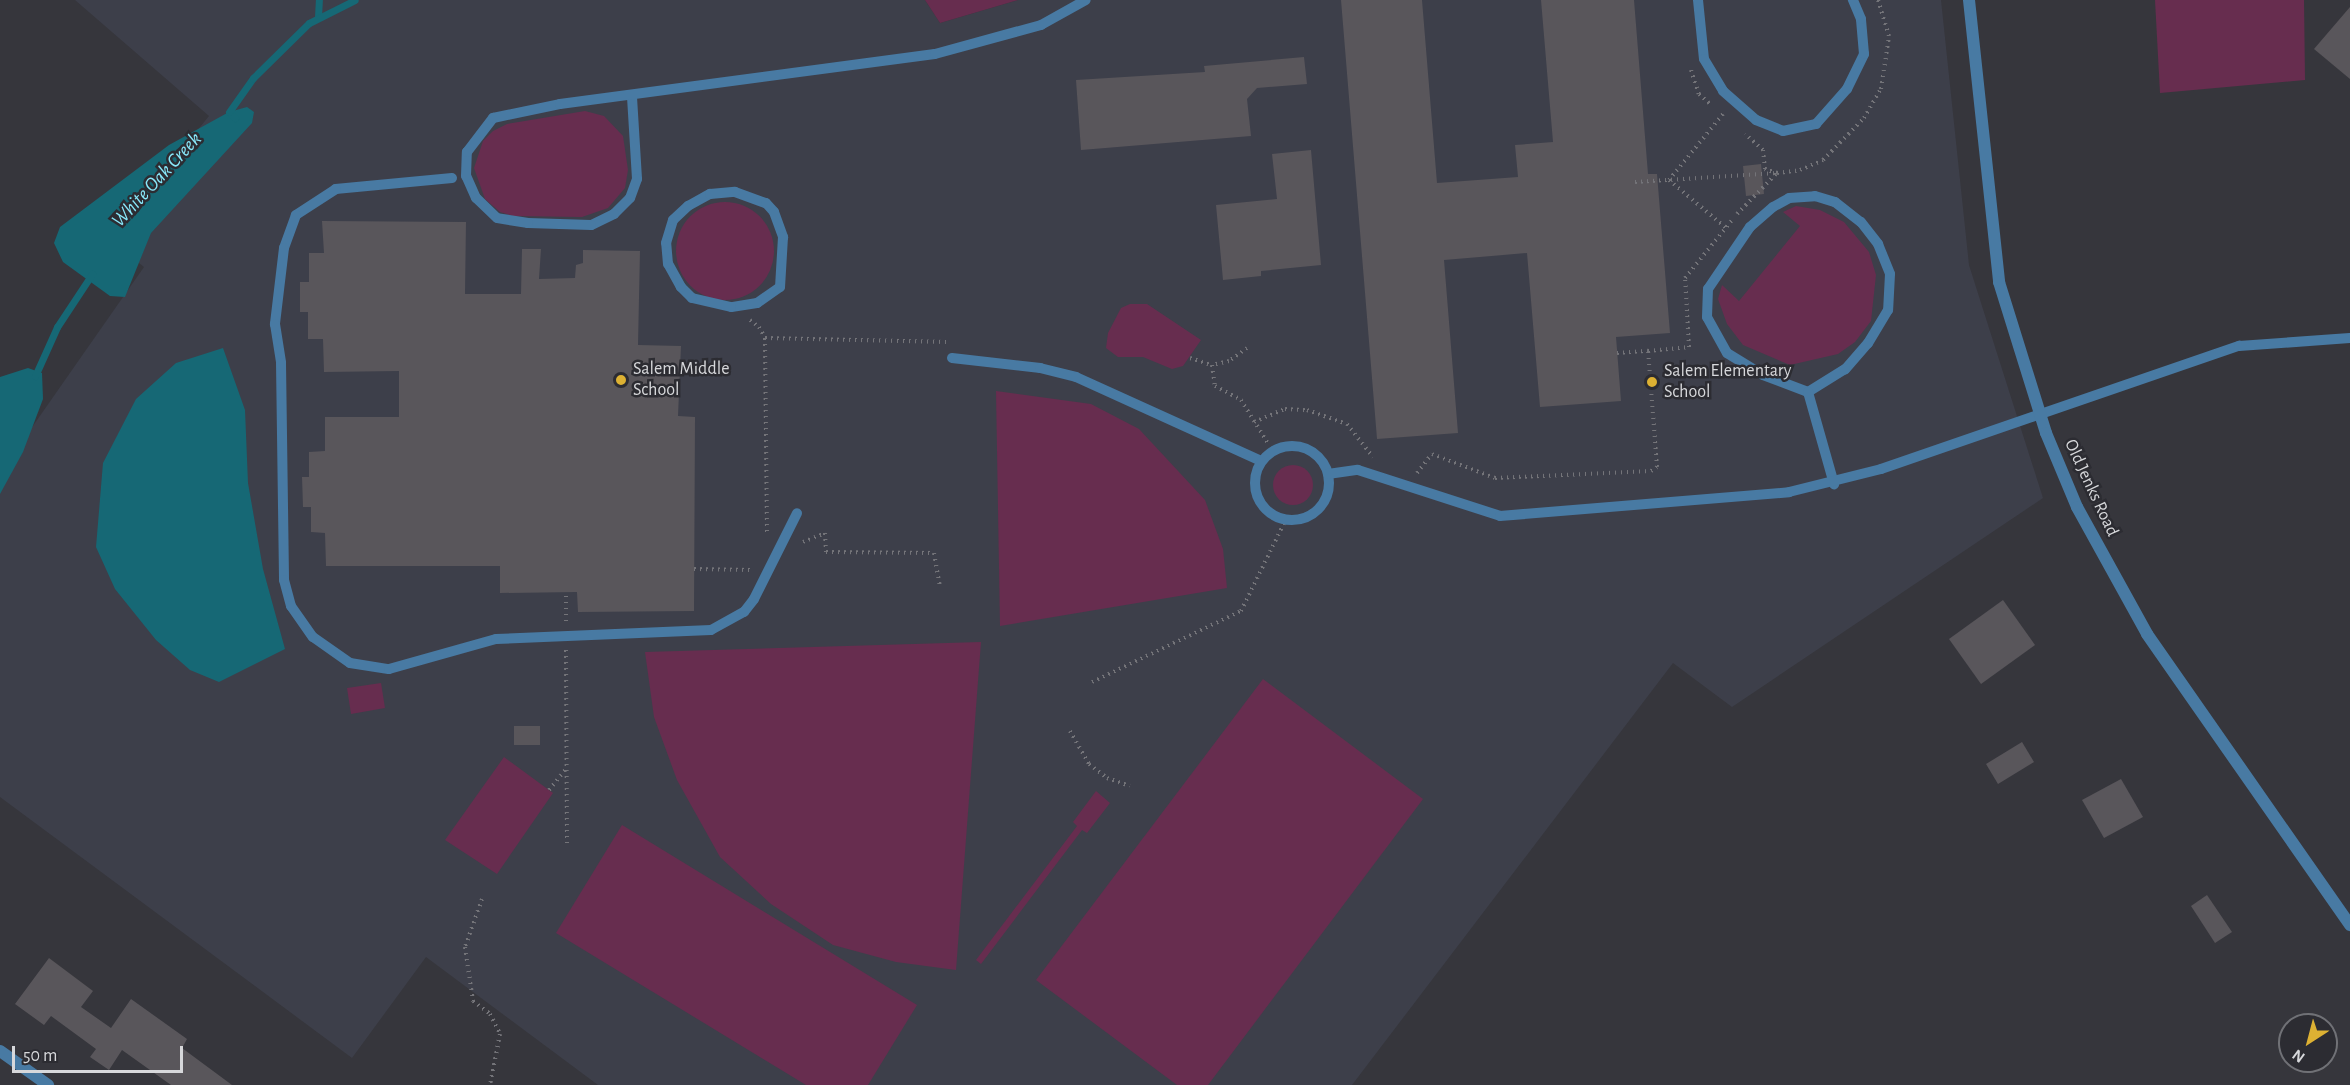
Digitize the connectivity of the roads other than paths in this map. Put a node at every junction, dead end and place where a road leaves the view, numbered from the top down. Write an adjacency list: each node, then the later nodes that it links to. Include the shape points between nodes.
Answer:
1 (1086, 0): 5 (lane, via 1041,25 935,54)
2 (1698, 0): 3 (lane, via 1704,59 1723,91 1756,120 1783,131 1816,123 1847,89 1864,54 1861,20)
3 (1853, 0)
4 (1969, 0): 11 (street, Old Jenks Road, via 1999,282)
5 (632, 97): 5 (lane, via 493,118 467,152 466,176 476,198 497,218 528,223 591,225 614,214 630,198 637,178)
6 (452, 178): 15 (lane, via 336,189 296,215 284,248 275,324 281,363 284,580 300,622 329,651 360,665 389,669 496,639 711,630 744,612)
7 (780, 287): 7 (lane, via 757,303 731,308 692,298 668,264 666,243 673,219 710,194 735,192 766,203 774,212 783,237)
8 (2350, 338): 11 (lane, via 2239,346)
9 (952, 358): 12 (lane, via 1040,368 1076,377)
10 (1808, 392): 10 (lane, via 1845,369 1868,343 1888,310 1890,274 1878,244 1861,222 1835,202 1815,195 1789,198 1750,228 1708,289 1707,317 1727,353 1763,375); 14 (lane)
11 (2040, 412): 14 (lane); 16 (street, Old Jenks Road, via 2077,507 2147,634)
12 (1261, 461): 13 (lane, via 1272,451 1292,445 1319,459); 13 (lane, via 1254,484 1257,497 1273,515 1286,519 1309,516 1318,508 1327,493)
13 (1328, 474): 14 (lane, via 1358,470 1500,516 1786,493)
14 (1834, 484)
15 (797, 513)
16 (2350, 925)
17 (0, 1051): 18 (street)
18 (48, 1085)

